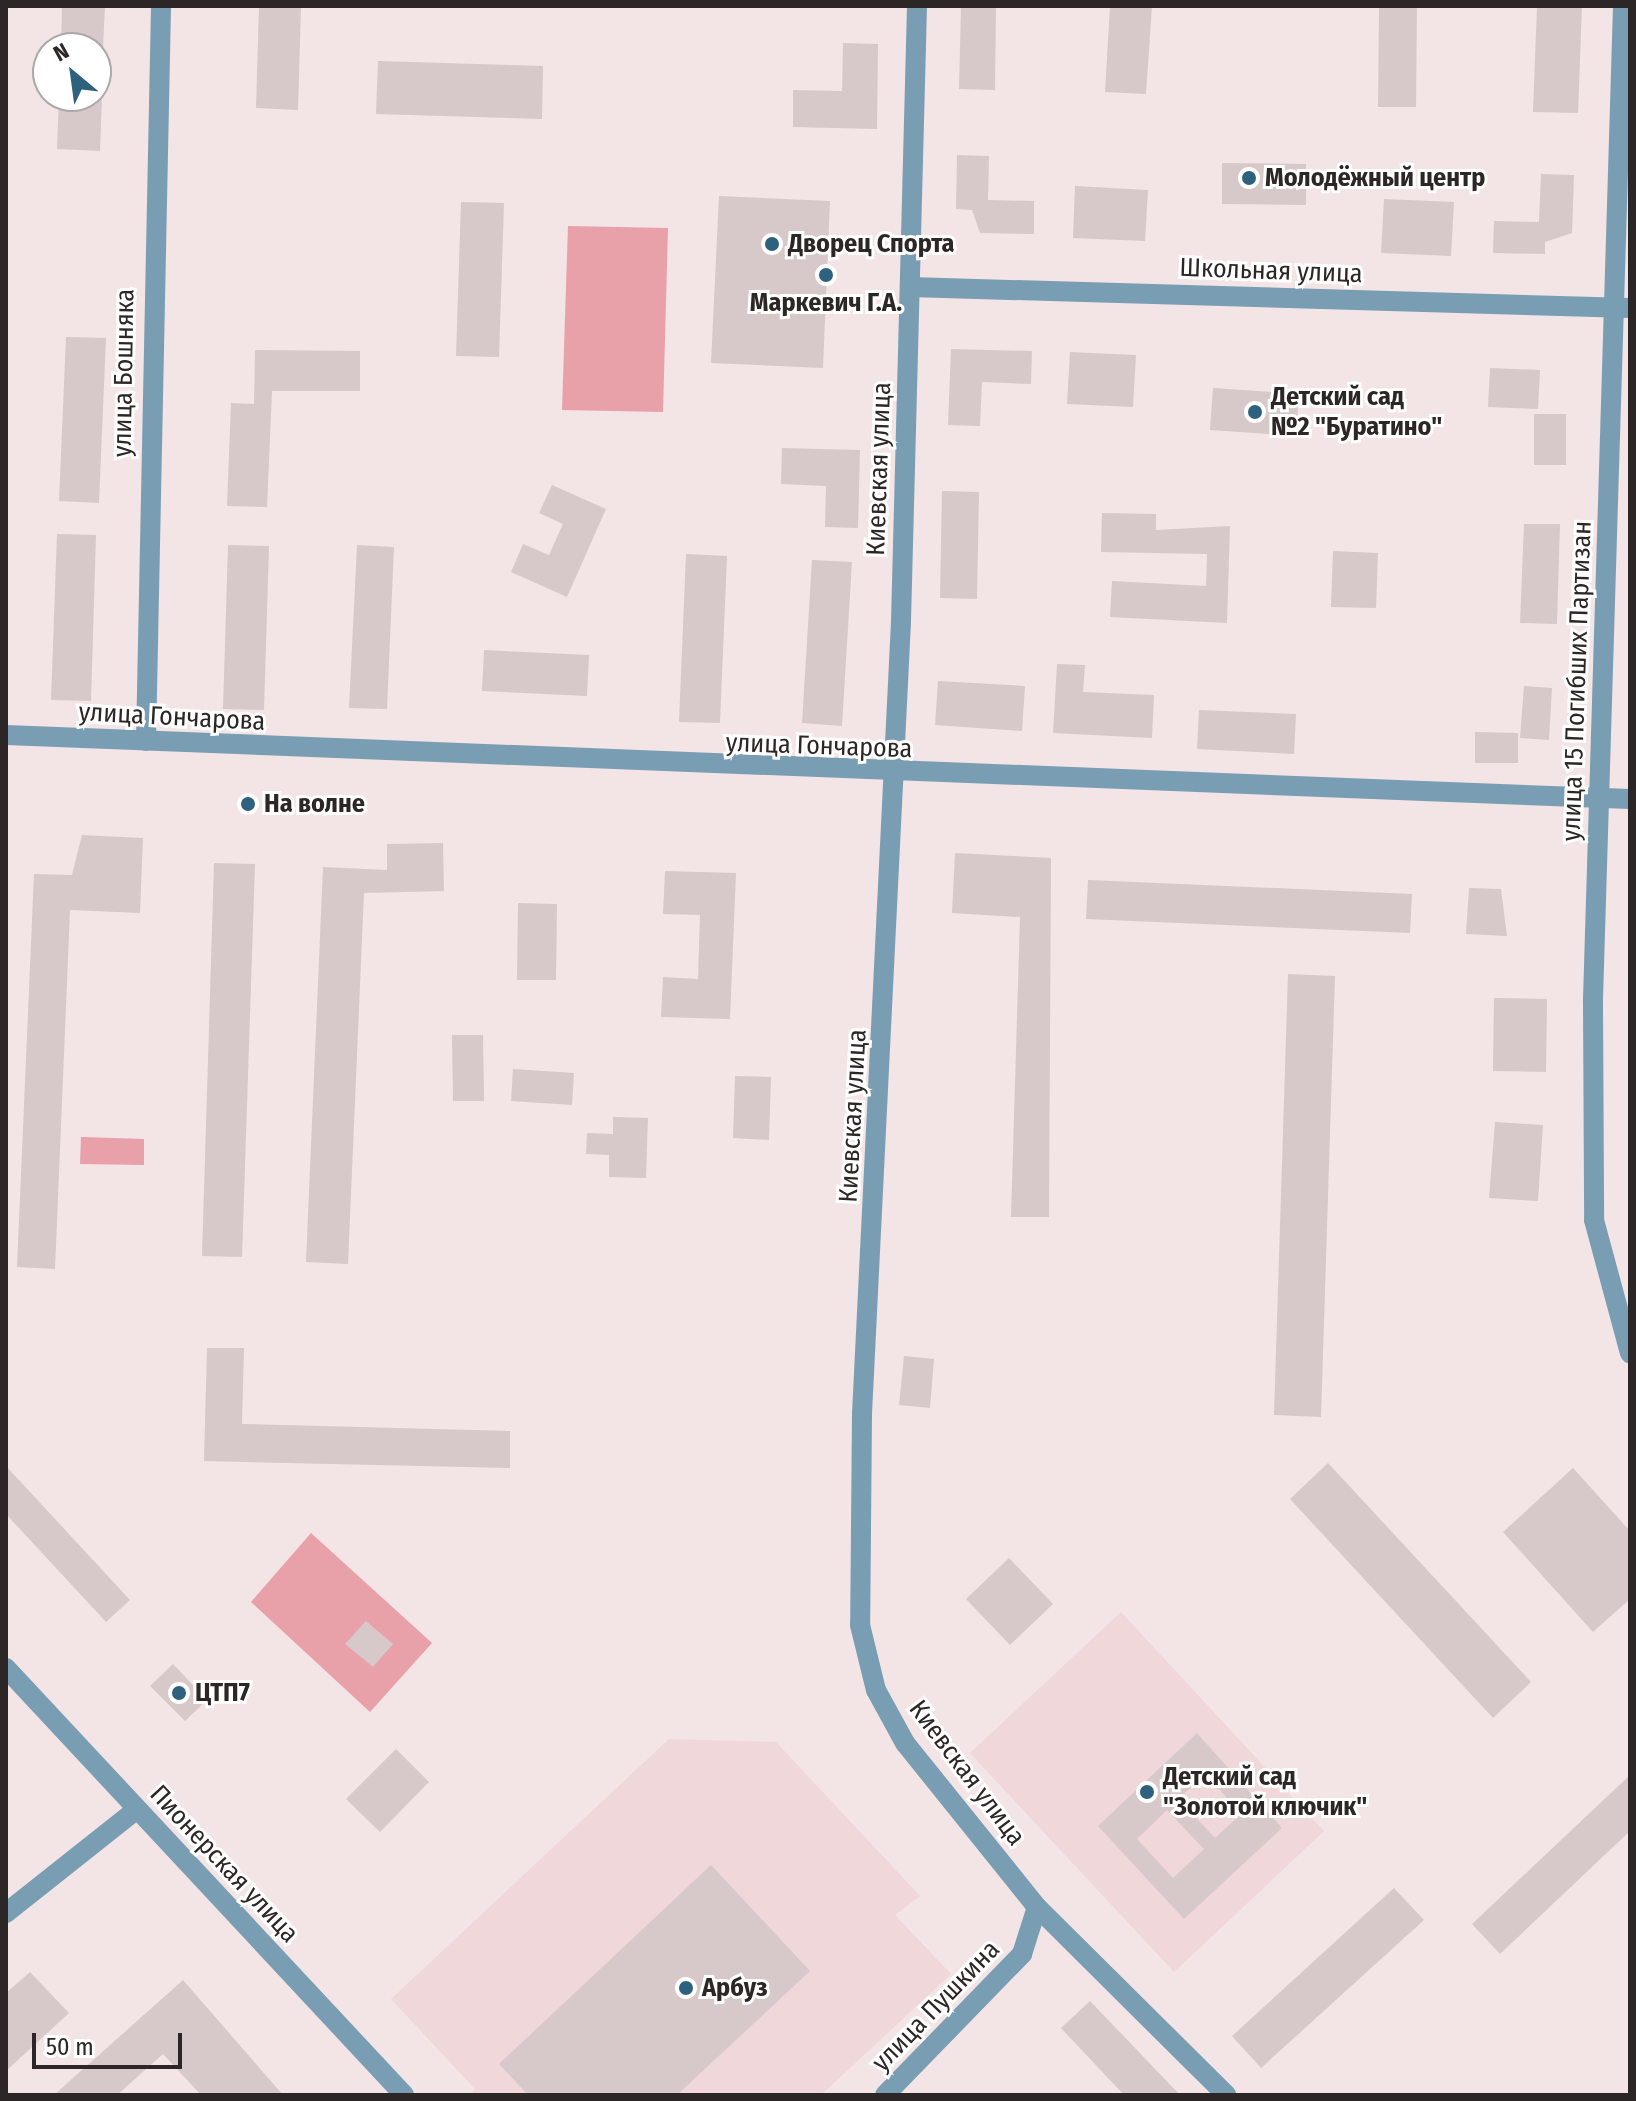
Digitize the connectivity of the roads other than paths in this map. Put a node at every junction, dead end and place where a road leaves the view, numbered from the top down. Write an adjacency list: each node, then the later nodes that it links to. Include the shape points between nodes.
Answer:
1 (161, 6): 7 (street, улица Бошняка)
2 (917, 6): 4 (street, Киевская улица)
3 (1623, 6): 5 (street, улица 15 Погибших Партизан)
4 (910, 287): 5 (street, Школьная улица); 8 (street, Киевская улица)
5 (1623, 307): 9 (street, улица 15 Погибших Партизан)
6 (6, 735): 7 (street, улица Гончарова)
7 (146, 741): 8 (street, улица Гончарова)
8 (895, 775): 9 (street, улица Гончарова); 14 (street, Киевская улица, via 862,1414 860,1625 876,1690 905,1743)
9 (1599, 798): 10 (street, улица Гончарова); 11 (street, улица 15 Погибших Партизан, via 1594,1220)
10 (1630, 799)
11 (1630, 1353)
12 (6, 1668): 13 (street, Пионерская улица)
13 (137, 1809): 15 (street); 16 (street, Пионерская улица)
14 (1037, 1907): 17 (street, улица Пушкина, via 1022,1954); 18 (street, Киевская улица)
15 (6, 1913)
16 (404, 2095)
17 (885, 2095)
18 (1226, 2095)

